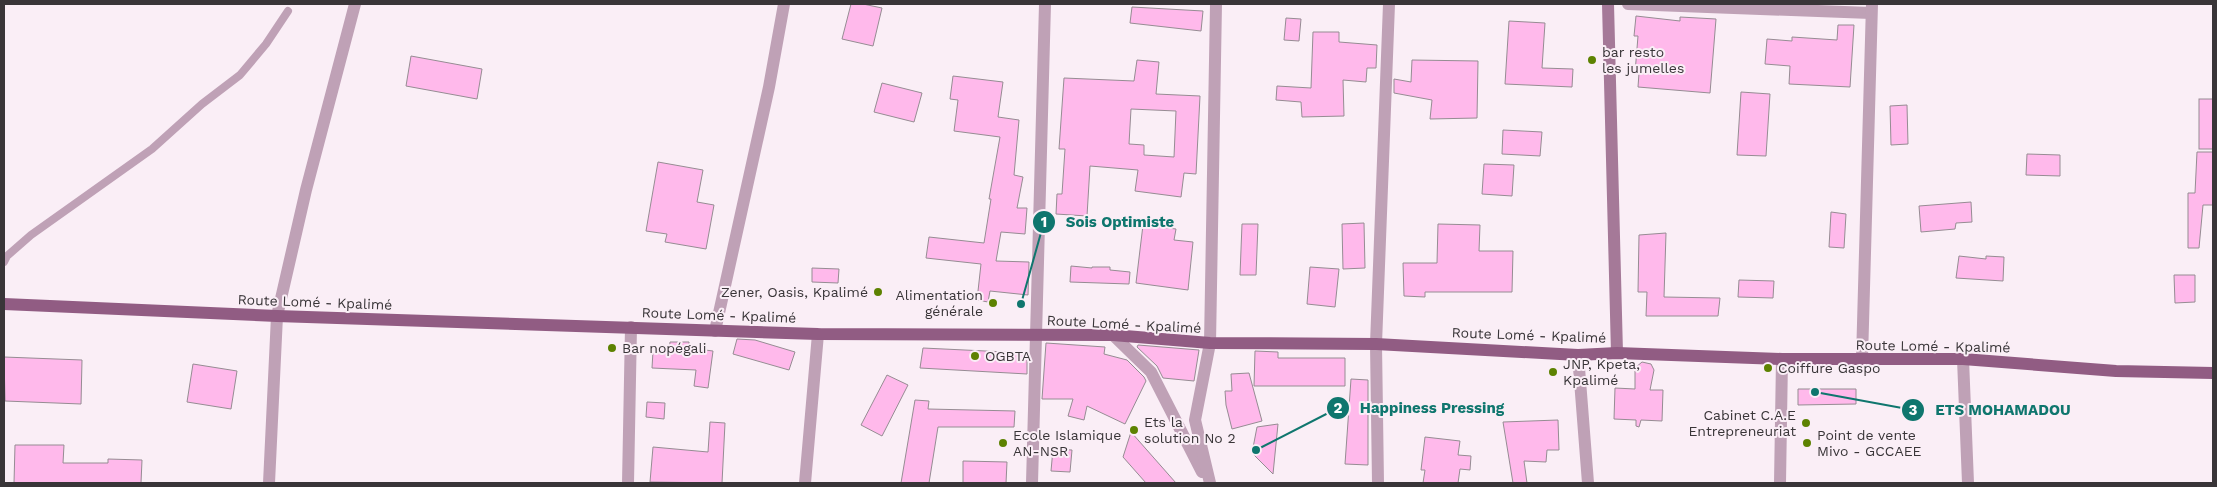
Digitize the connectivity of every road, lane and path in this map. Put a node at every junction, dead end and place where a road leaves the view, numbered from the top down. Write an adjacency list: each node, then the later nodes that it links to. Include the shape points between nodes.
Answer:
1 (356, 4): 12 (street, via 306,190)
2 (784, 4): 14 (street)
3 (1045, 4): 16 (street)
4 (1216, 4): 18 (street)
5 (1389, 4): 19 (street)
6 (1608, 4): 20 (street)
7 (1628, 4): 8 (street)
8 (1871, 8): 22 (street)
9 (288, 11): 10 (lane, via 240,75 152,149 21,243)
10 (4, 262)
11 (4, 304): 12 (main road, Route Lomé - Kpalimé)
12 (277, 316): 13 (main road, Route Lomé - Kpalimé); 26 (street)
13 (631, 327): 14 (main road, Route Lomé - Kpalimé); 27 (street)
14 (715, 331): 15 (main road, Route Lomé - Kpalimé)
15 (818, 334): 16 (main road, Route Lomé - Kpalimé); 28 (street)
16 (1037, 335): 17 (main road, Route Lomé - Kpalimé); 29 (street)
17 (1112, 336): 18 (main road, Route Lomé - Kpalimé); 30 (street, via 1151,372)
18 (1210, 343): 19 (main road, Route Lomé - Kpalimé); 30 (street, via 1195,420)
19 (1376, 344): 21 (main road, Route Lomé - Kpalimé); 31 (street)
20 (1617, 353): 21 (main road, Route Lomé - Kpalimé); 23 (main road, Route Lomé - Kpalimé)
21 (1578, 355): 32 (street)
22 (1862, 358): 23 (main road, Route Lomé - Kpalimé); 24 (main road, Route Lomé - Kpalimé)
23 (1782, 359): 33 (street)
24 (1963, 359): 25 (main road, Route Lomé - Kpalimé, via 2116,371); 34 (street)
25 (2213, 373)
26 (269, 483)
27 (628, 483)
28 (805, 483)
29 (1032, 483)
30 (1209, 483)
31 (1378, 483)
32 (1588, 483)
33 (1780, 483)
34 (1968, 483)

